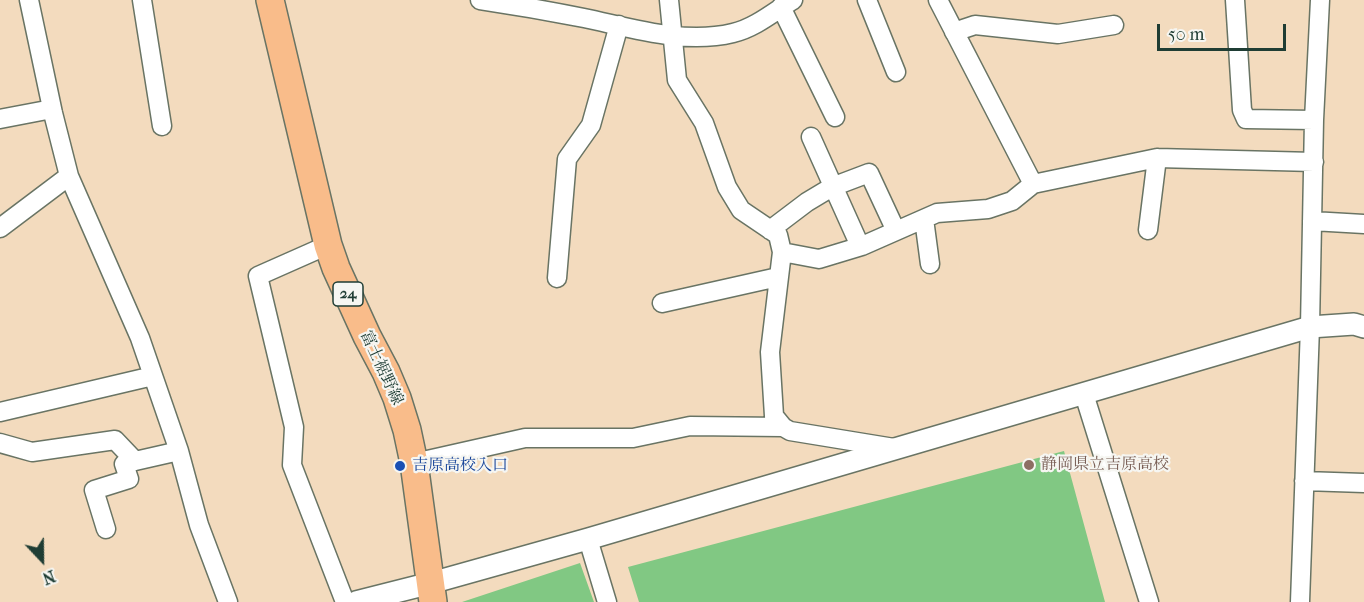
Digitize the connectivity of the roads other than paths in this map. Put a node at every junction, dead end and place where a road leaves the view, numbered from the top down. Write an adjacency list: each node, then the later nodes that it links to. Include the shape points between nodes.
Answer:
1 (29, 0): 16 (street)
2 (142, 0): 20 (street)
3 (270, 0): 34 (main road, 富士裾野線 / 24)
4 (480, 0): 11 (street)
5 (669, 0): 14 (street)
6 (867, 0): 15 (street)
7 (938, 0): 13 (street)
8 (1235, 0): 19 (street, via 1242,110 1246,119)
9 (1320, 0): 19 (street)
10 (787, 4): 14 (street, via 733,33); 17 (street)
11 (619, 25): 14 (street); 39 (street, via 591,125 567,159)
12 (1114, 25): 13 (street, via 1058,34 975,25)
13 (954, 32): 25 (street)
14 (672, 36): 31 (street, via 677,80 704,123 727,187 741,210)
15 (896, 72)
16 (52, 109): 18 (street); 24 (street)
17 (835, 117)
18 (0, 119)
19 (1314, 120): 23 (street)
20 (162, 126)
21 (812, 137): 26 (street)
22 (1157, 158): 23 (street); 25 (street); 32 (street)
23 (1314, 162): 29 (street)
24 (69, 176): 28 (street); 43 (street)
25 (1033, 184): 27 (street, via 1012,201 988,209 937,213)
26 (832, 187): 31 (street); 33 (street, via 869,173); 35 (street)
27 (924, 219): 33 (street); 37 (street)
28 (2, 220)
29 (1312, 221): 30 (street); 41 (street)
30 (1364, 224)
31 (770, 230): 36 (street, via 778,235)
32 (1148, 230)
33 (896, 231): 35 (street)
34 (328, 244): 51 (main road, 富士裾野線 / 24, via 398,398); 58 (street, via 258,276 294,427 292,465)
35 (860, 246): 36 (street, via 819,259)
36 (782, 252): 38 (street)
37 (930, 264)
38 (778, 277): 40 (street); 46 (street, via 770,352 774,416)
39 (557, 278)
40 (662, 303)
41 (1310, 327): 42 (street); 44 (street); 52 (street)
42 (1364, 327)
43 (153, 376): 45 (street); 49 (street)
44 (1084, 394): 48 (street); 61 (street)
45 (0, 412)
46 (783, 427): 48 (street); 51 (street, via 690,426 633,438 525,438)
47 (0, 443): 50 (street, via 32,452 115,440)
48 (894, 448): 55 (street)
49 (179, 451): 50 (street); 57 (street, via 199,525)
50 (135, 461): 54 (street, via 124,464 129,479 94,490)
51 (414, 463): 56 (main road, 富士裾野線 / 24)
52 (1304, 481): 53 (street); 62 (street)
53 (1364, 483)
54 (106, 529)
55 (588, 539): 56 (street); 60 (street)
56 (432, 593): 59 (street)
57 (228, 602)
58 (345, 602)
59 (356, 602)
60 (607, 602)
61 (1149, 602)
62 (1300, 602)

